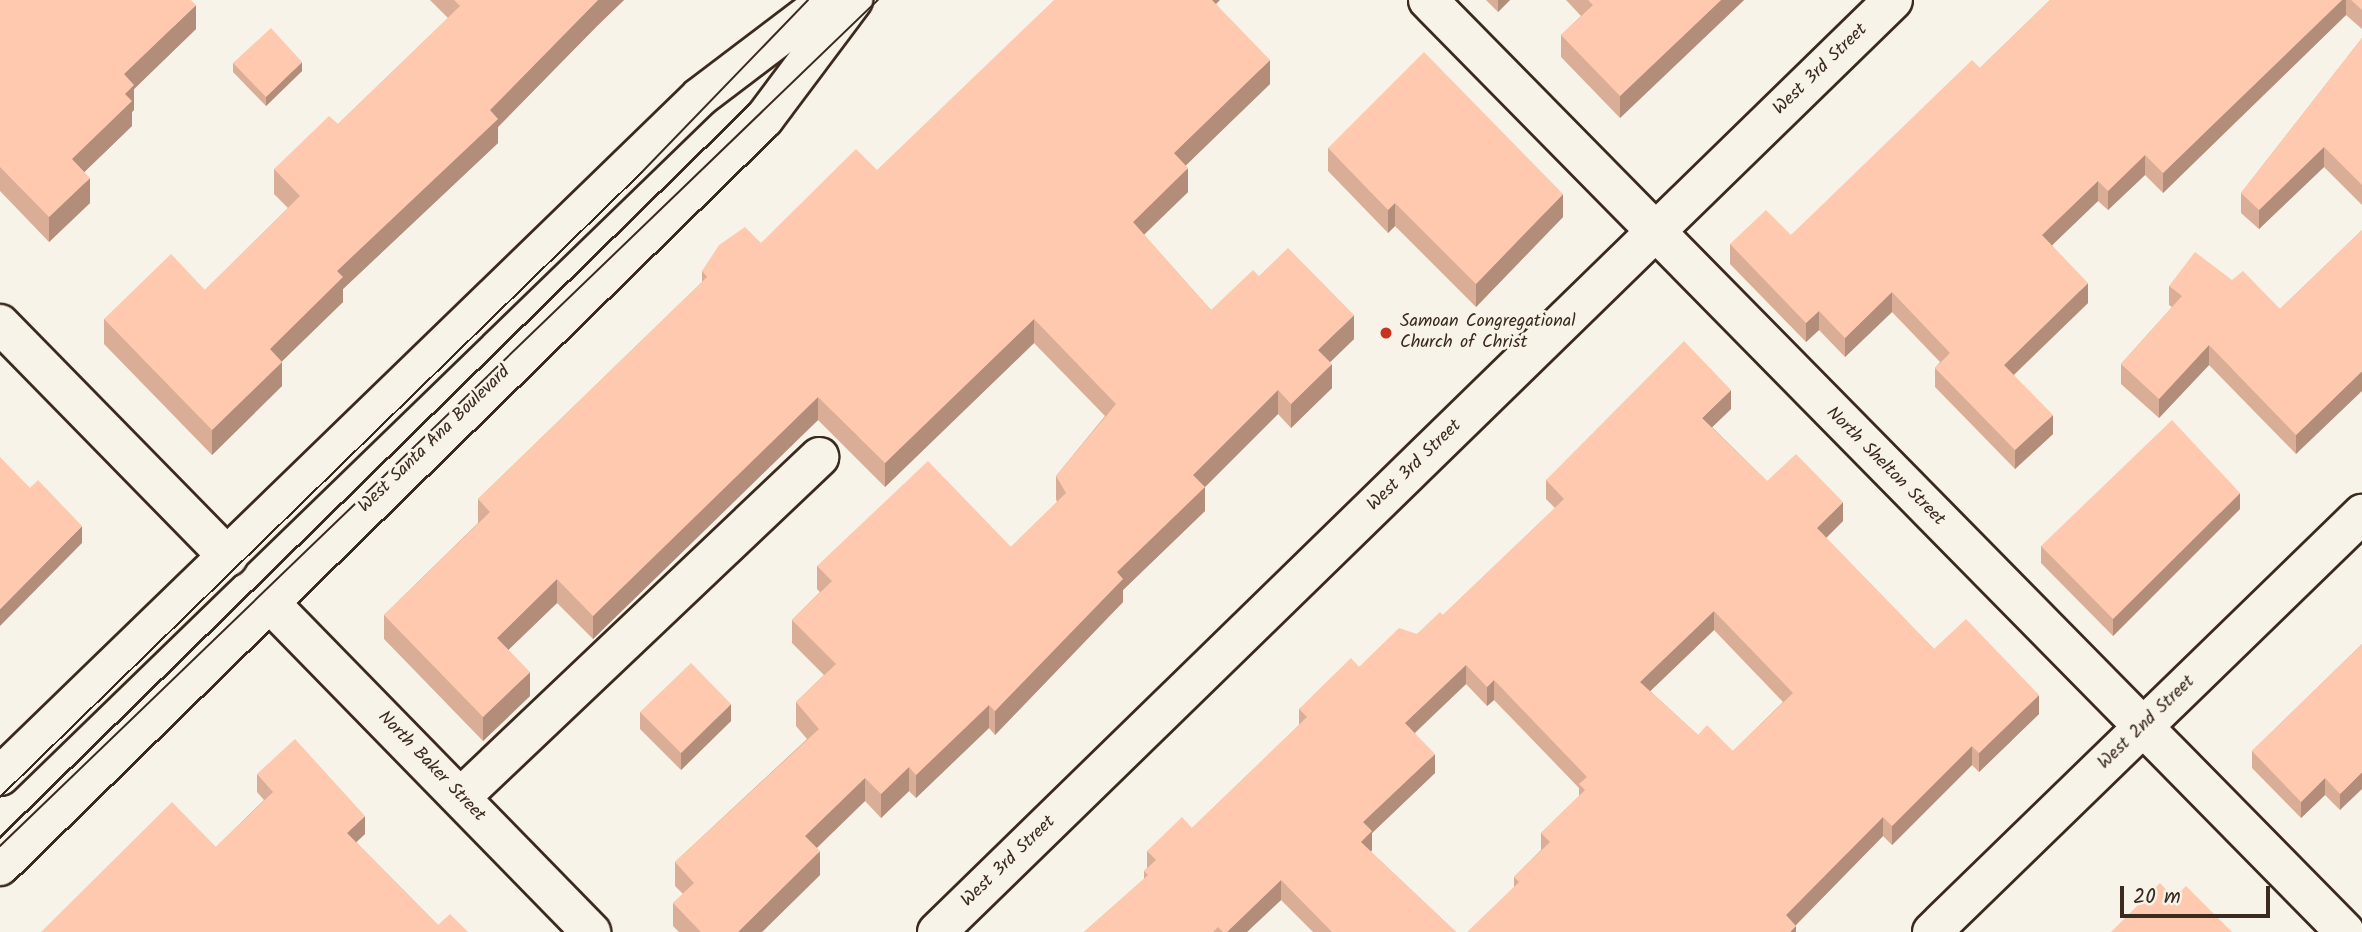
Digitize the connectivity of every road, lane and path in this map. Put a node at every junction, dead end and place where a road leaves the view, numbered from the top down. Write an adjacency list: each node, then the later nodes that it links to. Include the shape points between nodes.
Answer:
1 (828, 0): 9 (street, via 700,97)
2 (853, 0): 10 (street, West Santa Ana Boulevard, via 764,119)
3 (1428, 0): 5 (street, North Shelton Street)
4 (1893, 0): 5 (street, West 3rd Street)
5 (1653, 235): 11 (street, North Shelton Street); 16 (street, West 3rd Street)
6 (0, 324): 9 (street)
7 (819, 457): 13 (street)
8 (2362, 514): 11 (street, West 2nd Street)
9 (228, 557): 12 (street)
10 (270, 603): 13 (street, North Baker Street); 14 (street, West Santa Ana Boulevard)
11 (2143, 727): 17 (street, West 2nd Street); 18 (street, North Shelton Street)
12 (0, 776)
13 (461, 797): 15 (street, North Baker Street)
14 (0, 866)
15 (591, 932)
16 (937, 932)
17 (1932, 932)
18 (2344, 932)

